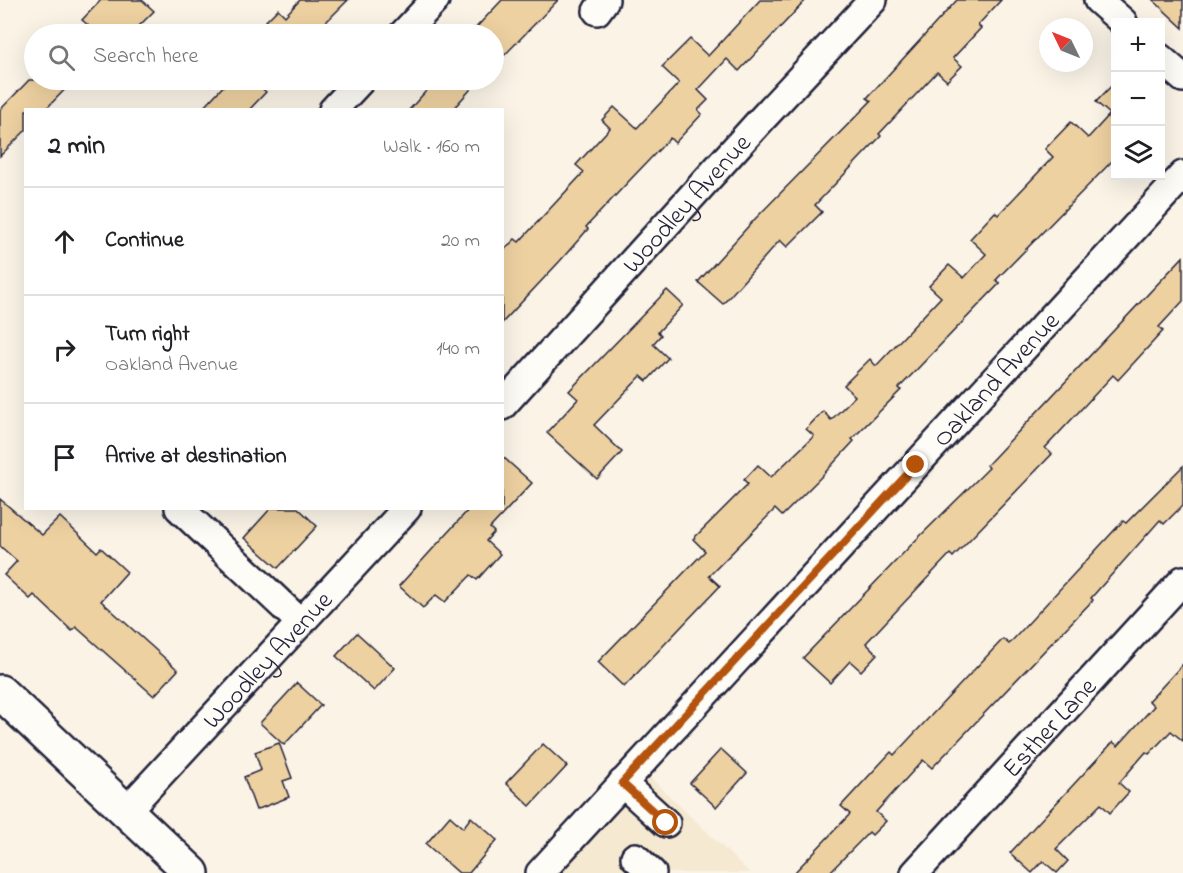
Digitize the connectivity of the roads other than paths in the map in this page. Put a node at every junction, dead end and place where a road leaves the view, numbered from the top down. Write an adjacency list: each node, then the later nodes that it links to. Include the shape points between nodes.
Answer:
1 (435, 0): 5 (street)
2 (873, 0): 11 (street, Woodley Avenue)
3 (1098, 0): 4 (street)
4 (1118, 18)
5 (412, 24)
6 (1165, 62): 7 (street)
7 (1183, 78)
8 (352, 90): 9 (street)
9 (335, 108)
10 (1183, 175): 17 (street, Oakland Avenue)
11 (504, 404)
12 (181, 510): 15 (street)
13 (405, 510): 15 (street, Woodley Avenue)
14 (1183, 580): 22 (street, Esther Lane)
15 (301, 623): 18 (street, Woodley Avenue)
16 (0, 692): 18 (main road)
17 (622, 783): 19 (street); 21 (street, Oakland Avenue)
18 (126, 811): 20 (main road)
19 (666, 823)
20 (192, 873)
21 (540, 873)
22 (915, 873)

